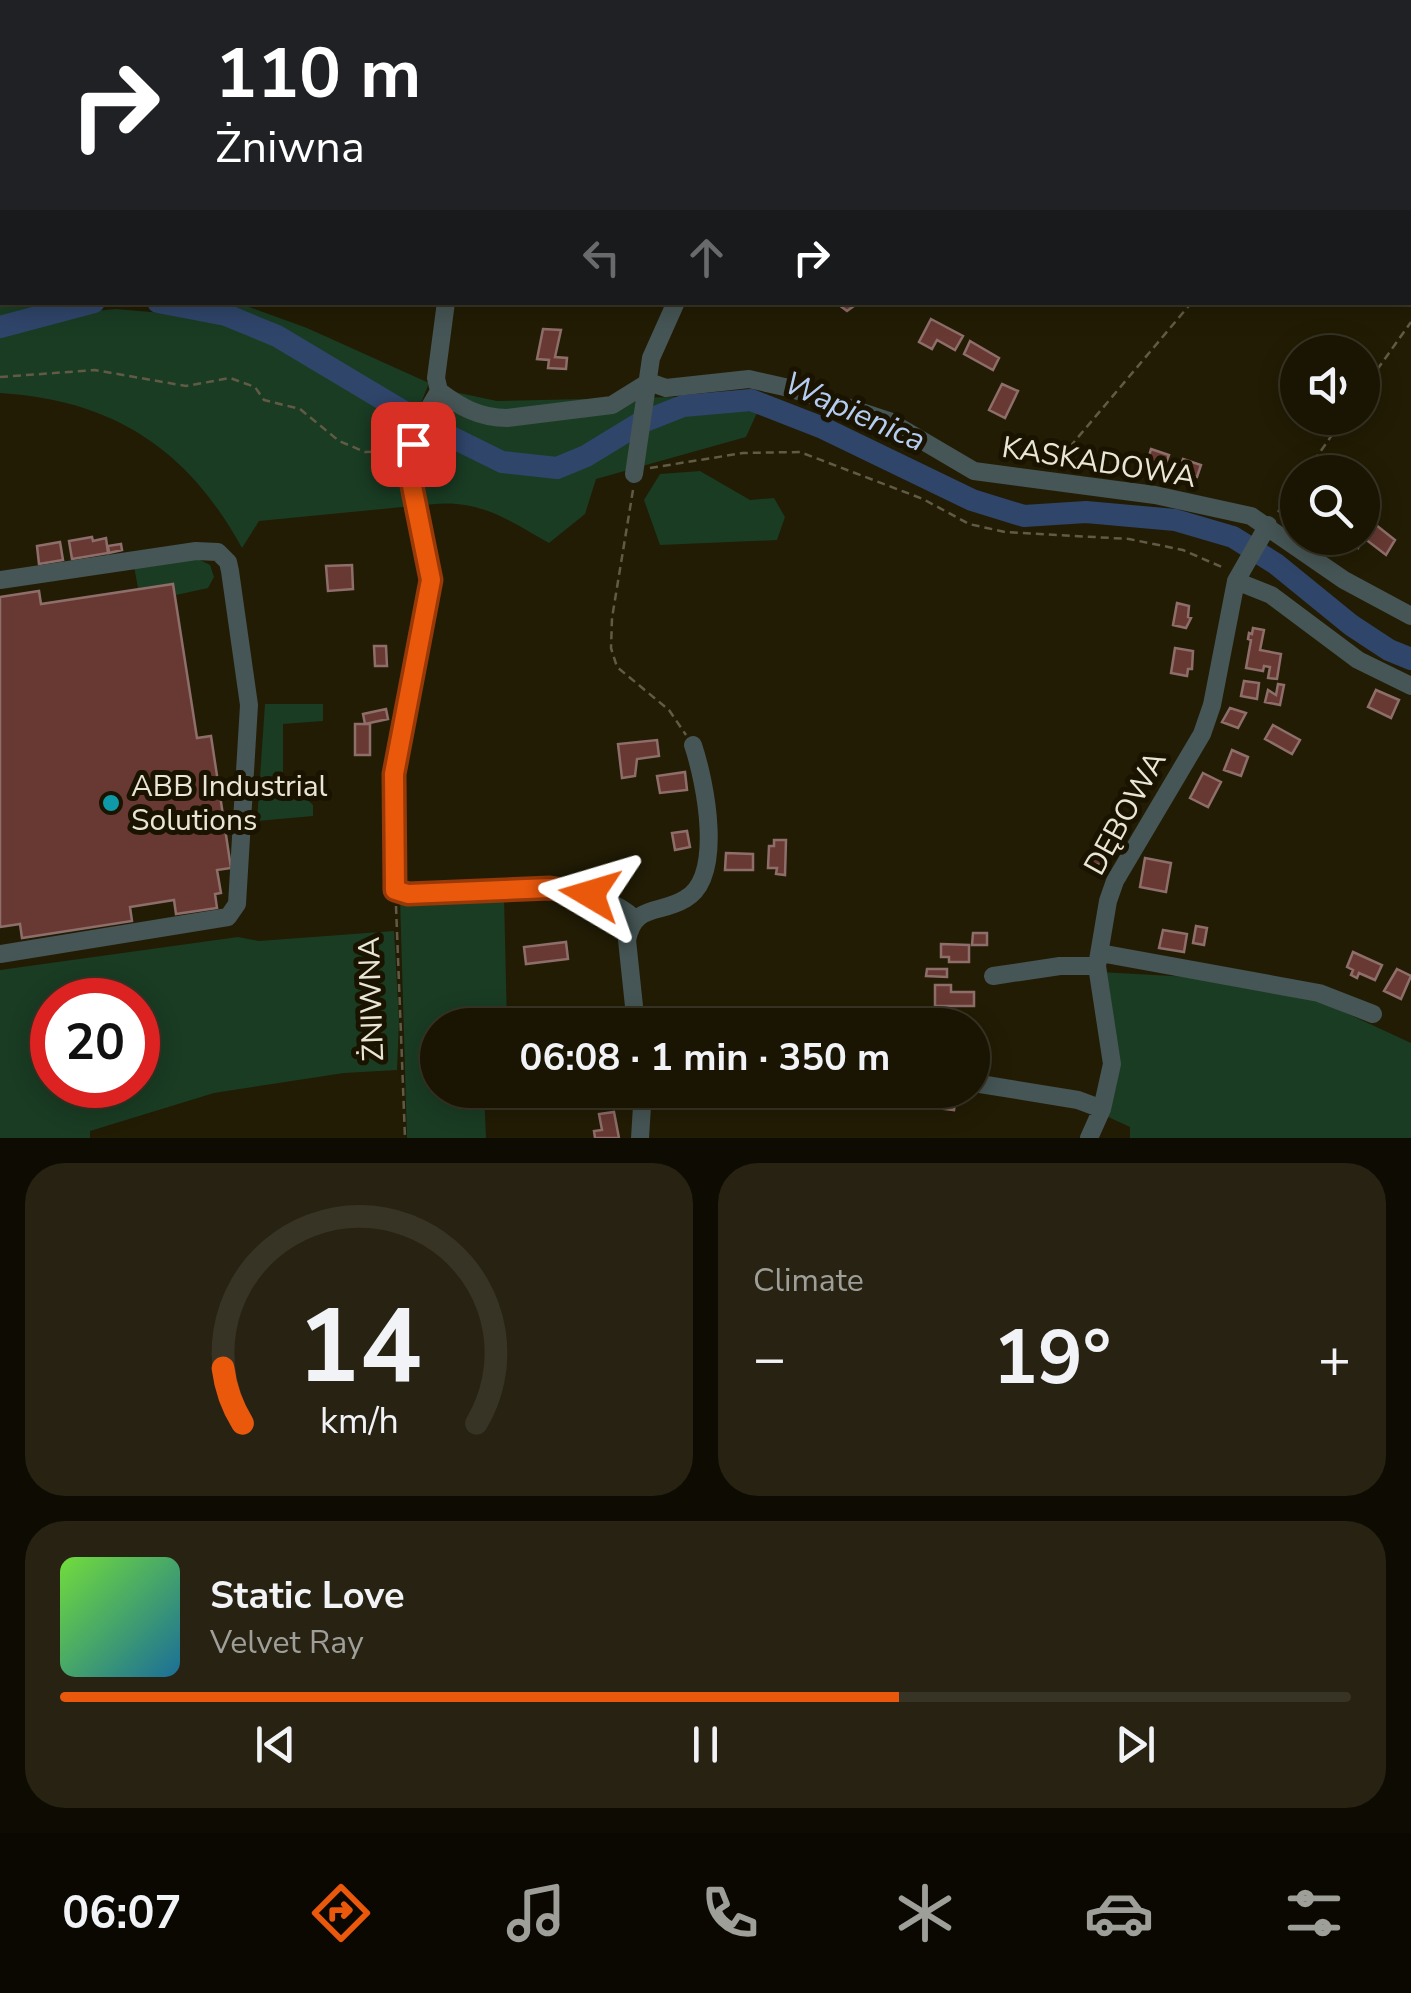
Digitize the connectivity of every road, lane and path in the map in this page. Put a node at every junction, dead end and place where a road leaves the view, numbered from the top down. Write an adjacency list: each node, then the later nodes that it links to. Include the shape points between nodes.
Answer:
1 (446, 305): 8 (street)
2 (675, 305): 7 (street, via 651,358)
3 (1189, 305): 11 (path)
4 (1411, 322): 5 (path)
5 (1380, 366)
6 (0, 377): 9 (path, via 95,370 186,386 230,378 255,387 264,400 300,410 339,441 366,452)
7 (649, 382): 8 (street, via 612,405 507,418 474,413); 10 (street); 11 (street, KASKADOWA, via 666,388 749,379 788,388 888,421 974,470)
8 (439, 391): 9 (street)
9 (412, 448): 19 (street, via 410,476 431,580 394,774)
10 (634, 474): 14 (path, via 659,464 800,452 924,498 970,524 1129,539 1194,554); 18 (path, via 611,648 617,667 669,710)
11 (1043, 480): 13 (street, KASKADOWA, via 1251,516)
12 (1280, 510): 13 (path)
13 (1265, 532): 14 (street, DĘBOWA); 16 (street, KASKADOWA)
14 (1240, 575): 17 (street, via 1358,660); 22 (street, DĘBOWA, via 1202,734 1115,881)
15 (0, 580): 21 (street, via 218,552 230,571 249,705 234,913)
16 (1411, 616)
17 (1411, 686)
18 (693, 745): 20 (street, via 707,832 702,883 688,898)
19 (395, 890): 20 (street, via 569,890 623,908); 29 (path, ŻNIWNA)
20 (635, 919): 24 (street, via 627,940)
21 (0, 954)
22 (1099, 959): 23 (street); 25 (street, via 1318,993); 28 (street, DĘBOWA, via 1112,1064)
23 (993, 976)
24 (634, 1008)
25 (1373, 1014)
26 (990, 1086): 28 (street)
27 (642, 1108): 30 (street)
28 (1102, 1108): 31 (street, DĘBOWA)
29 (404, 1138)
30 (640, 1138)
31 (1088, 1138)

